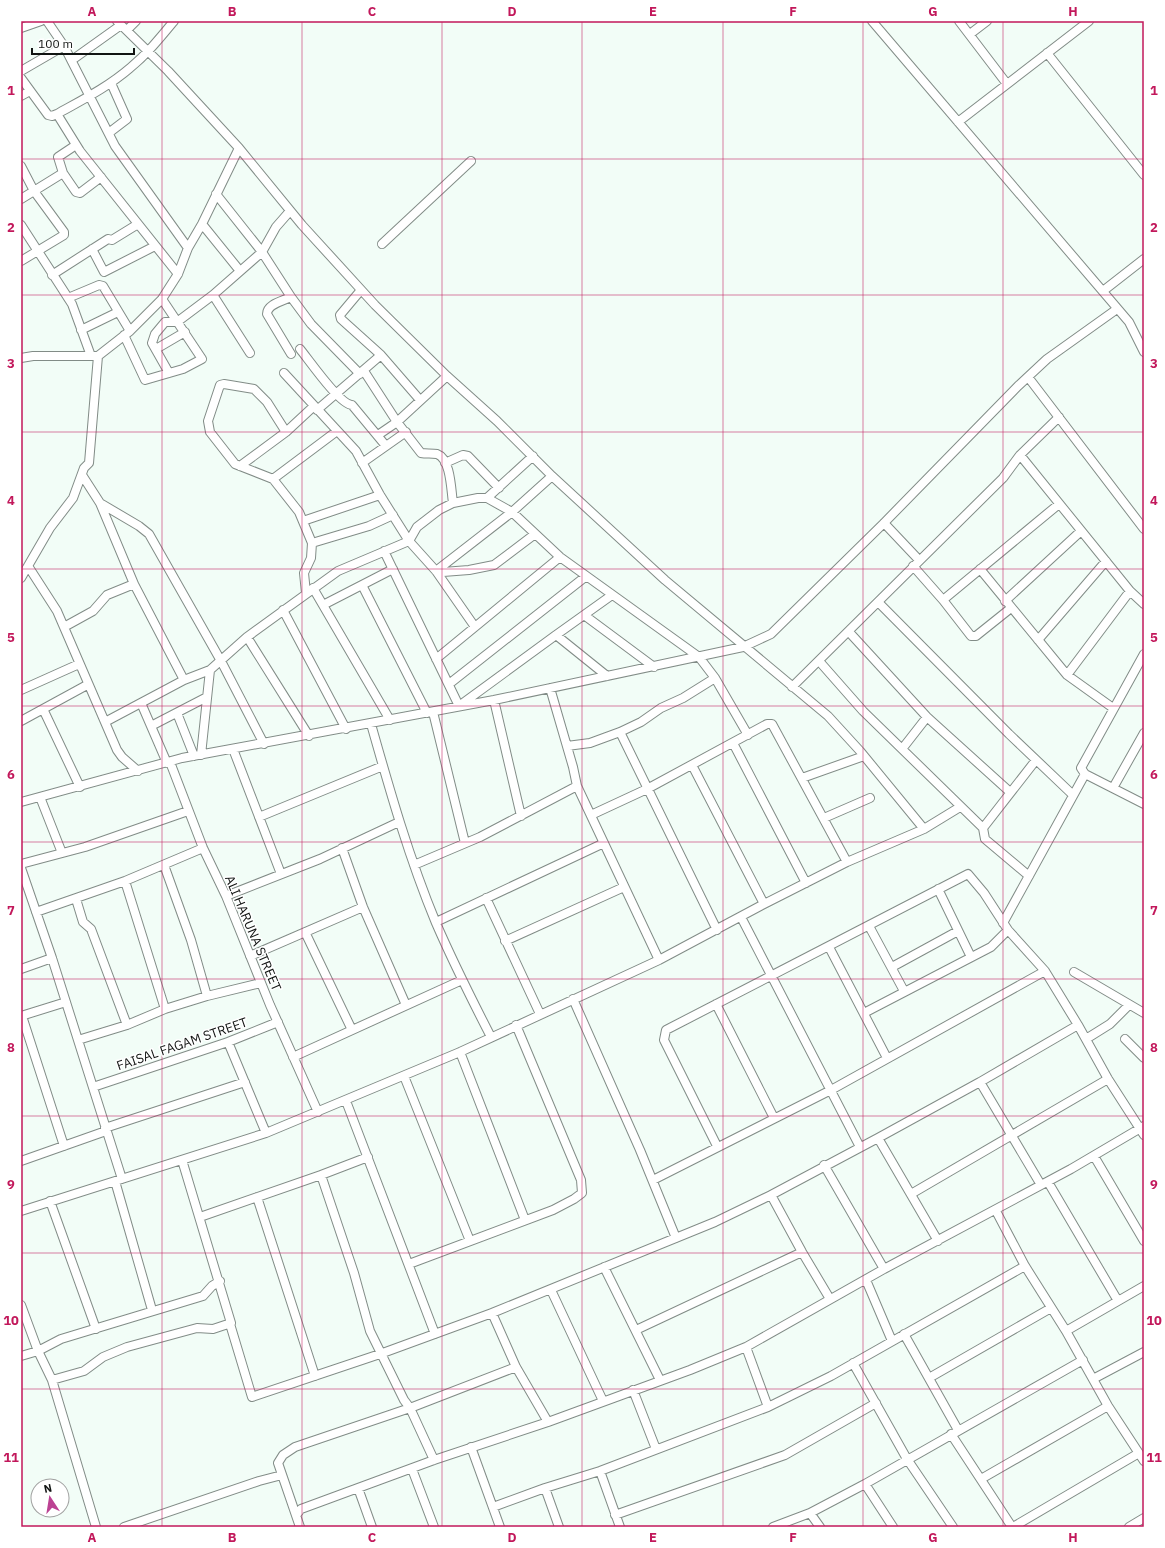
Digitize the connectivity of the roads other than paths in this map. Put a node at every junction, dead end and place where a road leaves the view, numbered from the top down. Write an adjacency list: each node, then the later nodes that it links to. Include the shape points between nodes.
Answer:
1 (41, 21): 10 (street)
2 (47, 21): 12 (street)
3 (136, 21): 9 (street)
4 (174, 21): 13 (street)
5 (872, 21): 24 (street)
6 (959, 21): 11 (street)
7 (987, 21): 11 (street)
8 (1089, 21): 14 (street)
9 (122, 25): 13 (street); 15 (street)
10 (21, 28)
11 (970, 34): 19 (street)
12 (64, 46): 15 (street); 16 (street)
13 (148, 52): 18 (street); 27 (street)
14 (1047, 53): 19 (street); 31 (street)
15 (72, 60): 22 (street)
16 (21, 70)
17 (21, 78): 20 (street)
18 (111, 83): 22 (street); 25 (street, via 127,119)
19 (1007, 84): 24 (street)
20 (30, 91): 21 (street); 23 (street, via 50,116)
21 (21, 96)
22 (88, 96): 23 (street); 25 (street)
23 (57, 114): 26 (street)
24 (958, 122): 52 (street)
25 (110, 132): 42 (street, via 115,146)
26 (76, 145): 30 (street, via 58,156); 32 (street)
27 (239, 148): 34 (street); 36 (street)
28 (471, 161): 40 (street)
29 (21, 166): 33 (street)
30 (63, 173): 32 (street, via 78,193); 33 (street)
31 (1144, 175)
32 (101, 177): 37 (street)
33 (34, 191): 35 (street); 44 (street, via 64,232 64,235)
34 (216, 194): 38 (street); 45 (street)
35 (21, 199)
36 (290, 211): 45 (street, via 276,227); 51 (street)
37 (138, 224): 41 (street); 43 (street)
38 (202, 224): 42 (street); 48 (street)
39 (21, 225): 44 (street)
40 (382, 244)
41 (155, 246): 43 (street, via 104,272); 49 (street)
42 (188, 248): 49 (street)
43 (92, 249): 50 (street)
44 (37, 251): 47 (street); 50 (street)
45 (262, 252): 48 (street); 54 (street)
46 (1144, 259): 52 (street)
47 (21, 261)
48 (240, 271): 53 (street)
49 (178, 274): 56 (street)
50 (52, 275): 55 (street)
51 (361, 290): 68 (street, via 340,315); 74 (street)
52 (1103, 291): 57 (street)
53 (213, 295): 59 (street); 66 (street)
54 (291, 297): 67 (street, via 269,307 267,314); 73 (street, via 314,326)
55 (68, 298): 58 (street, via 101,285); 60 (street)
56 (162, 299): 59 (street); 62 (street)
57 (1117, 309): 65 (street, via 1129,322); 75 (street, via 1047,359)
58 (118, 312): 60 (street); 62 (street)
59 (177, 322): 61 (street); 63 (street, via 165,322 158,330 152,343)
60 (82, 330): 69 (street)
61 (185, 332): 63 (street); 71 (street, via 202,359 186,368)
62 (127, 333): 69 (street); 71 (street, via 145,380)
63 (156, 349): 71 (street)
64 (300, 349): 76 (street)
65 (1144, 352)
66 (250, 353)
67 (292, 354)
68 (380, 355): 73 (street); 77 (street)
69 (95, 356): 70 (street); 91 (street)
70 (21, 358)
71 (169, 373)
72 (284, 373): 78 (street)
73 (362, 373): 76 (street); 80 (street)
74 (447, 376): 77 (street); 87 (street)
75 (1028, 377): 79 (street); 103 (street)
76 (337, 394): 78 (street); 84 (street, via 347,404 352,404)
77 (420, 400): 80 (street)
78 (316, 408): 81 (street); 82 (street)
79 (1059, 417): 86 (street); 104 (street)
80 (397, 422): 83 (street); 84 (street)
81 (337, 431): 89 (street, via 356,451); 93 (street)
82 (286, 432): 90 (street); 90 (street, via 267,402 254,389 221,384 208,427 231,460)
83 (406, 432): 85 (street); 88 (street, via 421,453 436,454)
84 (378, 435): 85 (street)
85 (386, 446): 89 (street)
86 (1020, 455): 99 (street); 112 (street, via 1003,478)
87 (533, 456): 92 (street); 94 (street)
88 (444, 462): 94 (street, via 463,455 468,456); 98 (street, via 450,473)
89 (362, 463): 95 (street)
90 (240, 466): 93 (street)
91 (85, 469): 97 (street); 113 (street, via 73,498 50,528)
92 (552, 476): 100 (street); 138 (street, via 664,580)
93 (273, 479): 102 (street)
94 (498, 488): 96 (street)
95 (380, 495): 101 (street); 102 (street)
96 (487, 498): 98 (street); 100 (street)
97 (100, 503): 119 (street); 142 (street, via 149,534)
98 (453, 503): 107 (street, via 428,517 412,532)
99 (1059, 504): 105 (street); 115 (street)
100 (512, 512): 106 (street); 116 (street)
101 (393, 515): 107 (street); 108 (street, via 369,526)
102 (303, 521): 108 (street)
103 (884, 523): 112 (street); 138 (street, via 771,634)
104 (1144, 529)
105 (1081, 531): 111 (street); 125 (street)
106 (535, 534): 110 (street); 116 (street, via 494,566)
107 (409, 541): 109 (street); 116 (street)
108 (312, 543): 121 (street, via 311,558 304,573)
109 (384, 551): 114 (street); 121 (street, via 338,571)
110 (560, 557): 117 (street); 133 (street)
111 (1106, 561): 122 (street); 137 (street)
112 (916, 563): 124 (street); 126 (street)
113 (28, 566): 118 (street); 132 (street)
114 (393, 569): 120 (street); 141 (street)
115 (980, 570): 124 (street); 125 (street)
116 (436, 571): 133 (street)
117 (585, 577): 123 (street); 152 (street)
118 (21, 578)
119 (134, 584): 132 (street, via 107,595 93,611); 150 (street)
120 (362, 585): 128 (street); 162 (street)
121 (310, 591): 128 (street); 130 (street)
122 (1130, 591): 127 (street); 147 (street)
123 (612, 595): 131 (street); 140 (street)
124 (943, 600): 129 (street, via 973,637)
125 (1005, 600): 129 (street)
126 (878, 602): 134 (street); 182 (street)
127 (1144, 604)
128 (323, 606): 165 (street)
129 (1011, 608): 137 (street)
130 (283, 610): 136 (street); 170 (street)
131 (584, 615): 135 (street); 145 (street)
132 (64, 627): 144 (street)
133 (475, 627): 141 (street)
134 (849, 632): 143 (street); 164 (street)
135 (556, 635): 148 (street); 159 (street)
136 (247, 637): 142 (street); 174 (street)
137 (1038, 640): 147 (street)
138 (743, 647): 140 (street); 153 (street)
139 (1144, 654): 160 (street)
140 (699, 657): 145 (street); 149 (street)
141 (436, 659): 152 (street)
142 (221, 661): 146 (street); 175 (street)
143 (820, 661): 153 (street); 178 (street, via 863,711)
144 (79, 664): 151 (street); 155 (street)
145 (654, 667): 148 (street)
146 (210, 670): 150 (street); 156 (street)
147 (1067, 675): 160 (street)
148 (607, 676): 154 (street)
149 (715, 678): 171 (street, via 684,698); 173 (street)
150 (184, 680): 158 (street)
151 (88, 684): 161 (street); 167 (street)
152 (449, 684): 159 (street)
153 (792, 687): 181 (street, via 828,716)
154 (550, 688): 157 (street); 177 (street)
155 (21, 690)
156 (207, 697): 163 (street); 180 (street)
157 (494, 700): 159 (street); 202 (street)
158 (141, 703): 167 (street); 169 (street, ALI HARUNA STREET)
159 (459, 706): 162 (street)
160 (1113, 708): 187 (street, via 1082,766)
161 (43, 709): 166 (street); 190 (street)
162 (430, 712): 165 (street); 208 (street)
163 (177, 713): 169 (street); 180 (street)
164 (928, 717): 178 (street); 193 (street)
165 (390, 720): 168 (street)
166 (21, 721)
167 (105, 722): 186 (street, via 117,750)
168 (371, 724): 170 (street); 185 (street)
169 (151, 726): 183 (street, ALI HARUNA STREET)
170 (346, 729): 174 (street)
171 (620, 732): 177 (street, via 590,743); 192 (street)
172 (1144, 733): 191 (street)
173 (748, 735): 176 (street); 188 (street, via 767,724 772,724)
174 (309, 736): 175 (street)
175 (264, 744): 179 (street)
176 (732, 744): 184 (street); 221 (street)
177 (567, 746): 189 (street)
178 (902, 749): 199 (street)
179 (232, 750): 180 (street); 203 (street)
180 (198, 756): 183 (street)
181 (864, 756): 188 (street); 207 (street)
182 (1036, 760): 193 (street); 194 (street)
183 (169, 762): 186 (street); 200 (street, ALI HARUNA STREET)
184 (692, 765): 192 (street); 227 (street)
185 (383, 766): 203 (street); 205 (street)
186 (138, 771): 190 (street)
187 (1085, 774): 191 (street); 194 (street)
188 (802, 778): 204 (street)
189 (576, 786): 201 (street); 202 (street)
190 (80, 787): 195 (street)
191 (1113, 788): 198 (street)
192 (647, 789): 201 (street); 234 (street)
193 (1010, 792): 206 (street)
194 (1073, 795): 219 (street)
195 (40, 797): 197 (street); 212 (street)
196 (870, 798): 204 (street)
197 (21, 802)
198 (1144, 804)
199 (960, 807): 206 (street); 207 (street)
200 (188, 811): 210 (street, ALI HARUNA STREET); 212 (street)
201 (591, 815): 209 (street)
202 (521, 816): 208 (street)
203 (259, 817): 218 (street)
204 (824, 818): 213 (street)
205 (399, 822): 211 (street); 216 (street)
206 (983, 828): 219 (street, via 986,839)
207 (924, 829): 213 (street)
208 (465, 843): 216 (street)
209 (604, 843): 222 (street); 225 (street)
210 (203, 848): 215 (street); 224 (street, ALI HARUNA STREET)
211 (342, 848): 218 (street); 228 (street)
212 (62, 853): 214 (street)
213 (847, 862): 221 (street)
214 (21, 864)
215 (164, 865): 220 (street); 252 (street, via 192,940)
216 (414, 865): 231 (street)
217 (21, 868): 229 (street)
218 (281, 874): 224 (street)
219 (1029, 876): 232 (street)
220 (125, 881): 226 (street); 258 (street)
221 (806, 883): 227 (street)
222 (624, 886): 238 (street); 243 (street)
223 (938, 889): 232 (street, via 968,874); 233 (street); 236 (street)
224 (226, 896): 240 (street, ALI HARUNA STREET)
225 (486, 898): 231 (street); 238 (street)
226 (76, 899): 229 (street); 264 (street, via 83,922 91,929)
227 (764, 904): 230 (street)
228 (363, 907): 237 (street); 256 (street)
229 (36, 912): 242 (street)
230 (741, 917): 234 (street); 248 (street)
231 (436, 922): 249 (street)
232 (1003, 922): 235 (street)
233 (869, 926): 239 (street); 244 (street)
234 (717, 930): 243 (street)
235 (1008, 930): 241 (street, via 997,943); 246 (street)
236 (958, 931): 241 (street); 244 (street)
237 (305, 932): 240 (street); 267 (street)
238 (505, 941): 261 (street)
239 (829, 947): 248 (street); 259 (street)
240 (250, 956): 250 (street, ALI HARUNA STREET)
241 (971, 957): 251 (street)
242 (52, 958): 245 (street); 254 (street)
243 (659, 960): 253 (street)
244 (892, 967): 251 (street)
245 (21, 969)
246 (1045, 971): 266 (street); 275 (street)
247 (1074, 972): 257 (street)
248 (772, 976): 255 (street); 282 (street)
249 (462, 980): 256 (street); 268 (street)
250 (261, 983): 252 (street); 263 (street, ALI HARUNA STREET)
251 (904, 992): 259 (street)
252 (207, 996): 258 (street)
253 (573, 999): 261 (street); 301 (street)
254 (66, 1002): 262 (street); 271 (street)
255 (716, 1004): 285 (street); 292 (street, via 666,1030 664,1040)
256 (406, 1005): 267 (street)
257 (1129, 1005): 260 (street); 269 (street, via 1110,1024)
258 (165, 1009): 264 (street)
259 (864, 1013): 275 (street)
260 (1144, 1013)
261 (540, 1014): 265 (street)
262 (21, 1016): 291 (street)
263 (278, 1022): 272 (street, FAISAL FAGAM STREET); 274 (street, ALI HARUNA STREET)
264 (127, 1025): 271 (street)
265 (516, 1025): 268 (street); 310 (street, via 575,1165 582,1189 581,1195 574,1199)
266 (1078, 1025): 269 (street); 280 (street)
267 (352, 1030): 274 (street)
268 (491, 1037): 273 (street)
269 (1086, 1039): 278 (street)
270 (1126, 1039): 276 (street)
271 (78, 1040): 281 (street)
272 (228, 1042): 279 (street); 281 (street, FAISAL FAGAM STREET)
273 (460, 1052): 277 (street); 310 (street)
274 (293, 1057): 284 (street, ALI HARUNA STREET)
275 (887, 1058): 282 (street)
276 (1144, 1058)
277 (404, 1076): 283 (street); 312 (street)
278 (1108, 1079): 287 (street); 289 (street)
279 (245, 1082): 286 (street); 288 (street)
280 (980, 1082): 289 (street); 290 (street)
281 (93, 1087): 286 (street)
282 (831, 1090): 285 (street); 293 (street)
283 (346, 1101): 284 (street); 295 (street)
284 (318, 1112): 288 (street)
285 (774, 1118): 292 (street)
286 (105, 1129): 291 (street); 300 (street)
287 (1143, 1130): 294 (street)
288 (266, 1133): 297 (street)
289 (1010, 1136): 302 (street); 303 (street)
290 (878, 1138): 293 (street); 303 (street)
291 (64, 1146): 296 (street)
292 (717, 1146): 301 (street)
293 (860, 1147): 298 (street)
294 (1094, 1156): 302 (street); 314 (street)
295 (368, 1157): 299 (street); 316 (street)
296 (21, 1159)
297 (182, 1160): 300 (street); 309 (street)
298 (824, 1165): 304 (street); 319 (street)
299 (321, 1175): 305 (street); 340 (street, via 354,1273 370,1331)
300 (119, 1180): 306 (street); 328 (street)
301 (653, 1180): 311 (street)
302 (1044, 1184): 308 (street); 325 (street)
303 (911, 1194): 313 (street)
304 (771, 1195): 311 (street); 315 (street)
305 (257, 1197): 309 (street); 345 (street)
306 (50, 1201): 307 (street); 331 (street)
307 (21, 1211)
308 (996, 1211): 313 (street); 317 (street)
309 (200, 1217): 321 (street)
310 (525, 1220): 312 (street)
311 (676, 1238): 318 (street)
312 (470, 1241): 316 (street)
313 (938, 1241): 319 (street)
314 (1144, 1241)
315 (802, 1252): 324 (street); 332 (street)
316 (409, 1264): 334 (street)
317 (1026, 1266): 327 (street); 335 (street)
318 (604, 1267): 323 (street); 332 (street)
319 (884, 1269): 320 (street)
320 (866, 1280): 324 (street); 336 (street)
321 (220, 1281): 328 (street, via 203,1296); 330 (street, via 232,1321)
322 (1144, 1286): 325 (street)
323 (551, 1290): 329 (street); 351 (street)
324 (830, 1299): 337 (street)
325 (1118, 1301): 333 (street)
326 (21, 1307): 338 (street)
327 (1051, 1308): 333 (street); 346 (street)
328 (152, 1310): 331 (street)
329 (492, 1313): 334 (street); 344 (street)
330 (230, 1324): 345 (street, via 252,1397); 348 (street, via 213,1329 198,1328 127,1347 103,1357 84,1370)
331 (96, 1328): 338 (street, via 61,1339)
332 (636, 1330): 349 (street)
333 (1066, 1331): 342 (street)
334 (435, 1334): 340 (street)
335 (904, 1334): 336 (street); 346 (street)
336 (892, 1341): 343 (street)
337 (746, 1347): 349 (street); 354 (street)
338 (38, 1351): 341 (street); 348 (street)
339 (1144, 1352): 347 (street)
340 (380, 1354): 345 (street); 355 (street)
341 (21, 1356)
342 (1082, 1360): 347 (street); 357 (street)
343 (853, 1363): 352 (street); 354 (street)
344 (516, 1367): 355 (street); 356 (street)
345 (315, 1376)
346 (929, 1378): 357 (street)
347 (1093, 1379): 353 (street)
348 (52, 1380): 375 (street)
349 (660, 1380): 350 (street)
350 (633, 1390): 351 (street); 359 (street)
351 (604, 1401): 356 (street)
352 (876, 1403): 361 (street); 373 (street, via 785,1454)
353 (1108, 1406): 360 (street); 366 (street)
354 (768, 1407): 359 (street)
355 (410, 1408): 362 (street); 365 (street, via 295,1447 280,1458 278,1463)
356 (548, 1422): 358 (street)
357 (955, 1432): 361 (street); 366 (street)
358 (471, 1447): 362 (street); 370 (street)
359 (656, 1449): 364 (street)
360 (1142, 1457): 387 (street)
361 (907, 1459): 367 (street); 386 (street)
362 (434, 1460): 363 (street)
363 (412, 1469): 368 (street); 379 (street)
364 (600, 1471): 369 (street); 373 (street)
365 (282, 1475): 372 (street); 376 (street)
366 (981, 1479): 387 (street)
367 (865, 1484): 371 (street); 385 (street)
368 (358, 1488): 372 (street); 378 (street)
369 (545, 1488): 370 (street); 381 (street)
370 (493, 1507): 380 (street)
371 (810, 1513): 383 (street); 384 (street)
372 (297, 1514): 377 (street)
373 (615, 1516): 382 (street)
374 (1144, 1518): 388 (street)
375 (96, 1527)
376 (124, 1527)
377 (300, 1527)
378 (372, 1527)
379 (434, 1527)
380 (500, 1527)
381 (559, 1527)
382 (620, 1527)
383 (773, 1527)
384 (820, 1527)
385 (892, 1527)
386 (953, 1527)
387 (1013, 1527)
388 (1129, 1527)

